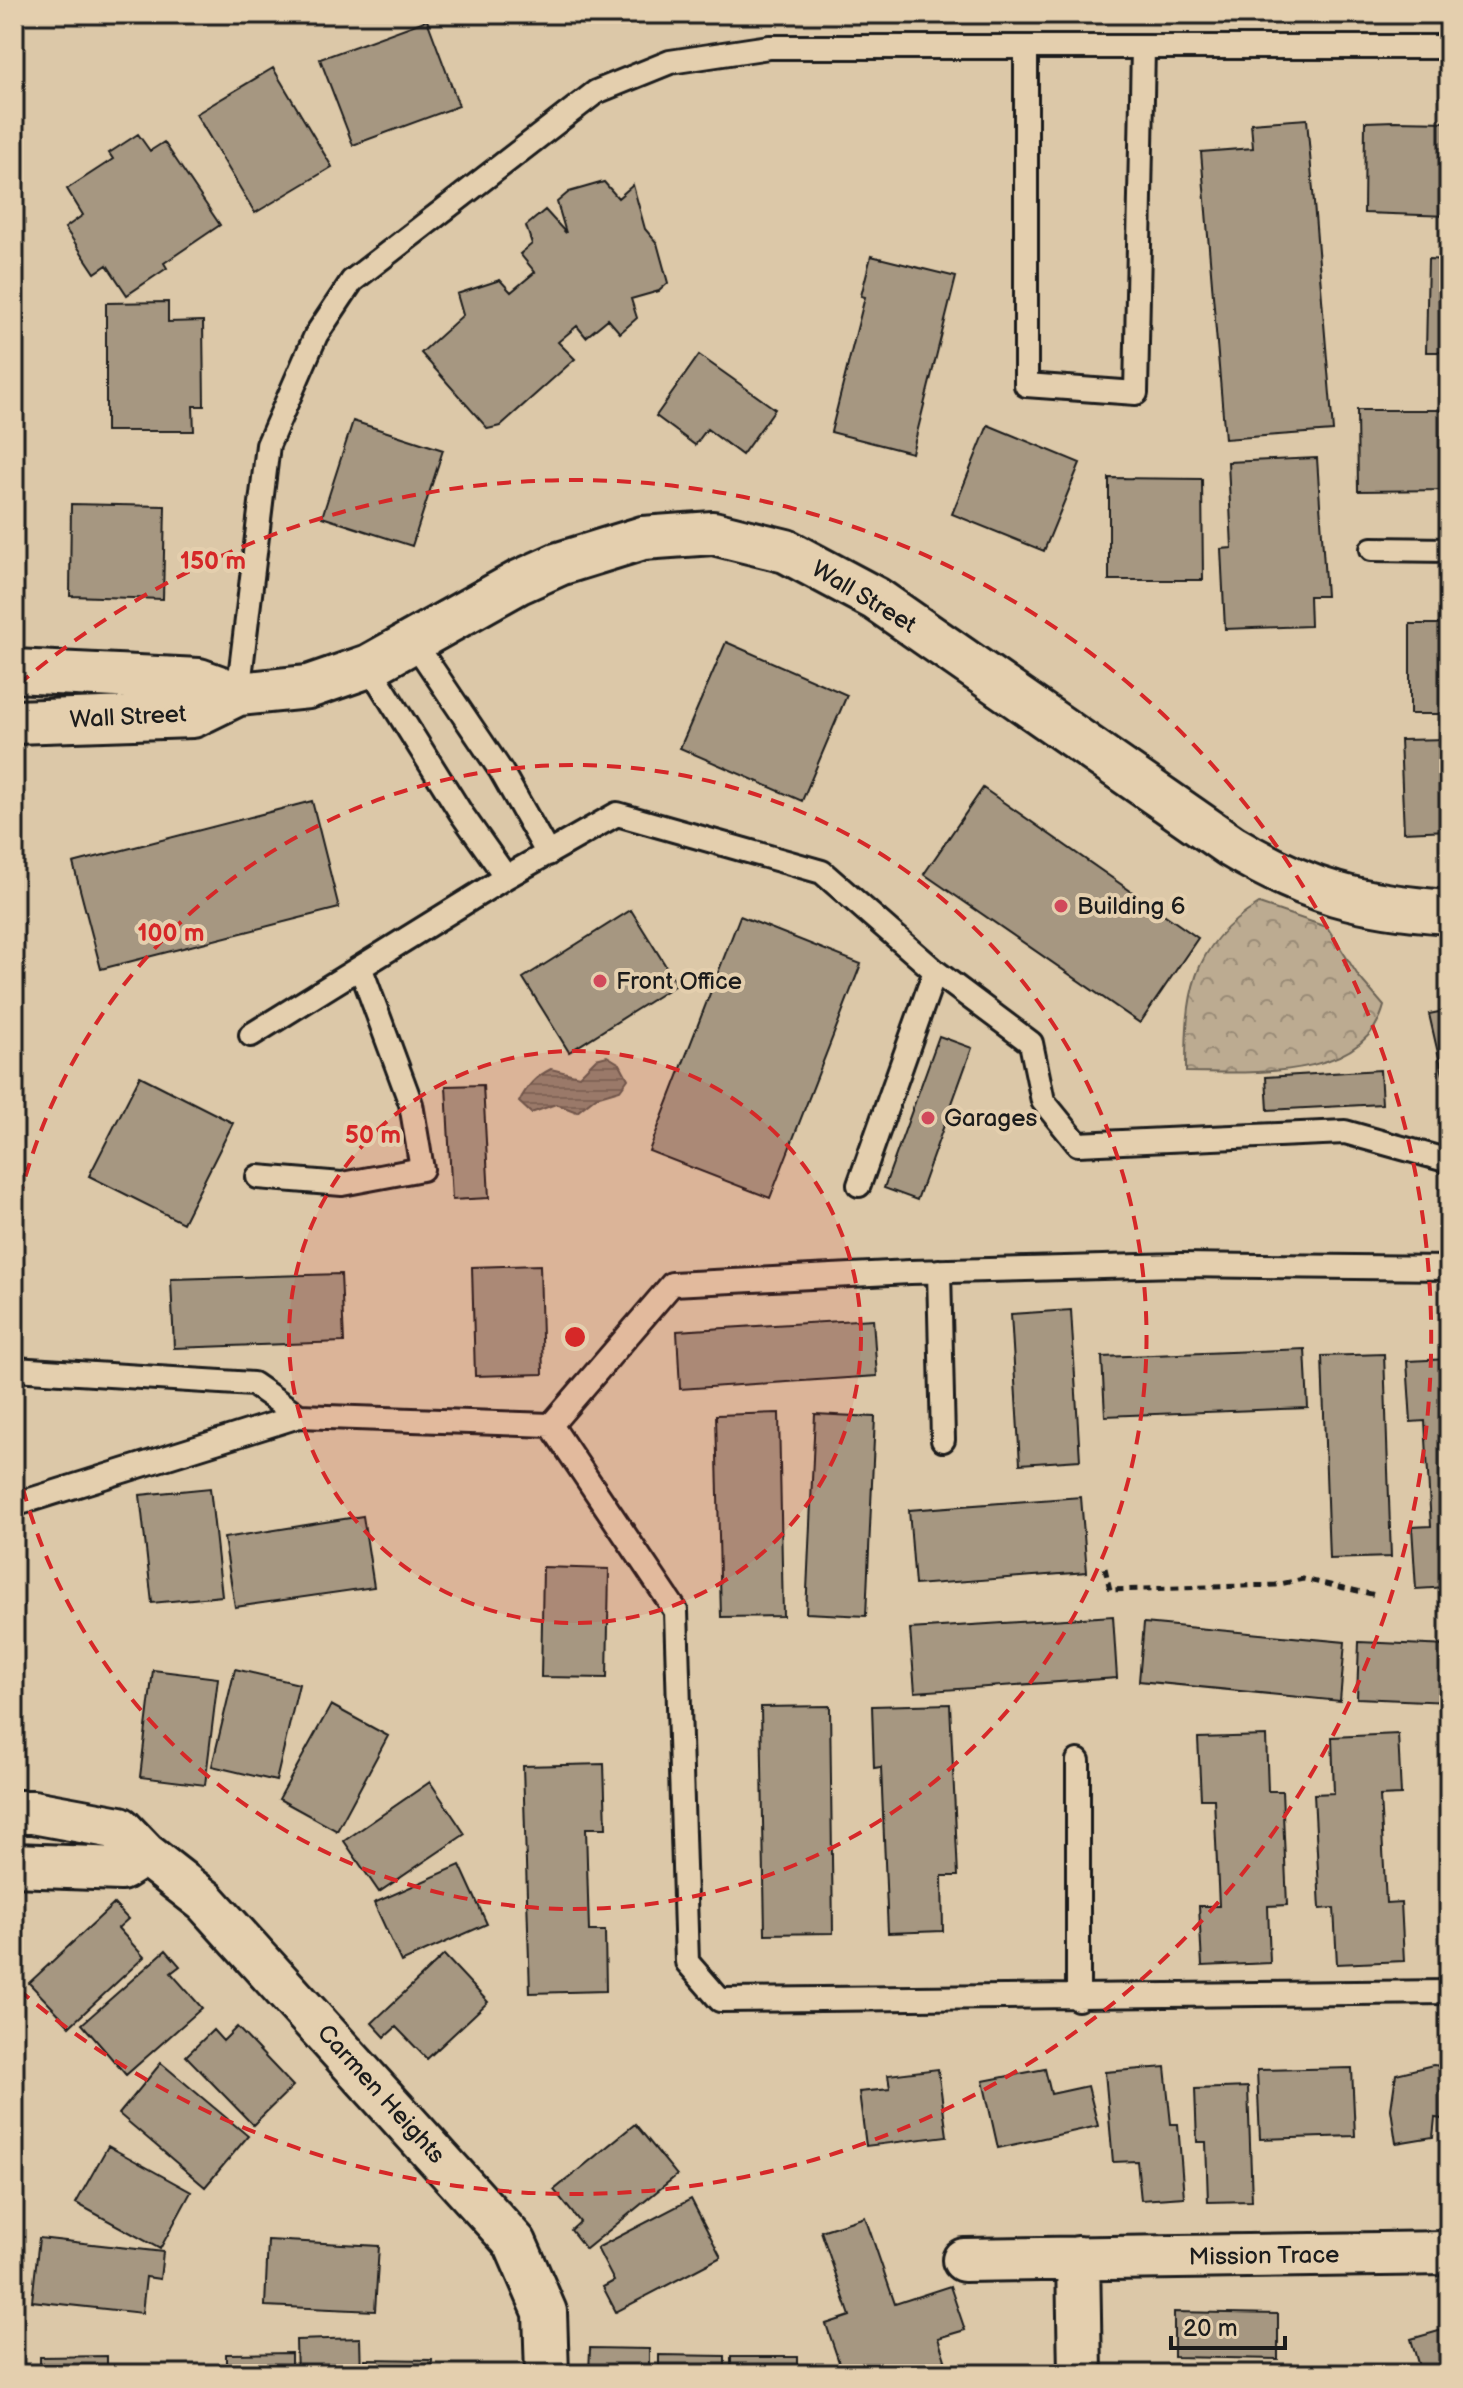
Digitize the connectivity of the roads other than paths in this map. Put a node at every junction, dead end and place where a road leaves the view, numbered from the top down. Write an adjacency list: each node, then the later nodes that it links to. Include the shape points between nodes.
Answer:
1 (1449, 47): 3 (lane)
2 (1026, 48): 3 (lane); 3 (lane, via 1026,385 1136,393); 9 (lane, via 769,47 670,62 596,92 352,281 316,335 268,445)
3 (1143, 48)
4 (1372, 549): 5 (lane)
5 (1449, 550)
6 (414, 642): 7 (street, Wall Street); 11 (lane, via 501,771); 13 (street, Wall Street, via 519,582 591,552 643,538 713,533 786,551 876,599 1267,868 1386,908)
7 (369, 666): 9 (street, Wall Street, via 308,687); 12 (lane)
8 (14, 671): 9 (street, Wall Street, via 199,680)
9 (238, 694): 10 (street, Wall Street, via 193,716)
10 (14, 722)
11 (548, 854): 12 (lane); 15 (lane, via 617,814 822,872)
12 (506, 877): 14 (lane)
13 (1449, 912)
14 (361, 969): 16 (lane); 18 (lane, via 411,1104 422,1169 342,1184)
15 (935, 971): 17 (lane, via 1031,1043 1043,1101 1078,1144 1345,1132); 19 (lane)
16 (251, 1035)
17 (1449, 1161)
18 (258, 1177)
19 (859, 1185)
20 (1449, 1268): 21 (lane, via 1179,1265)
21 (939, 1271): 24 (lane, via 672,1284); 25 (lane)
22 (14, 1369): 23 (lane, via 253,1384)
23 (299, 1416): 24 (lane); 26 (lane)
24 (551, 1425): 34 (lane, via 676,1611 687,1962 720,2000)
25 (943, 1440)
26 (14, 1505)
27 (1078, 1761): 34 (lane)
28 (14, 1812): 29 (street, Carmen Heights, via 120,1828)
29 (145, 1854): 31 (street, via 121,1869); 38 (street, Carmen Heights, via 205,1901 515,2243 545,2312)
30 (14, 1865): 31 (street)
31 (62, 1866): 32 (street, via 44,1892)
32 (14, 1893)
33 (1449, 1992): 34 (lane)
34 (1078, 1999)
35 (1449, 2253): 36 (street, Mission Trace)
36 (1078, 2258): 37 (street, Mission Trace); 39 (street)
37 (964, 2260)
38 (547, 2374)
39 (1080, 2374)

